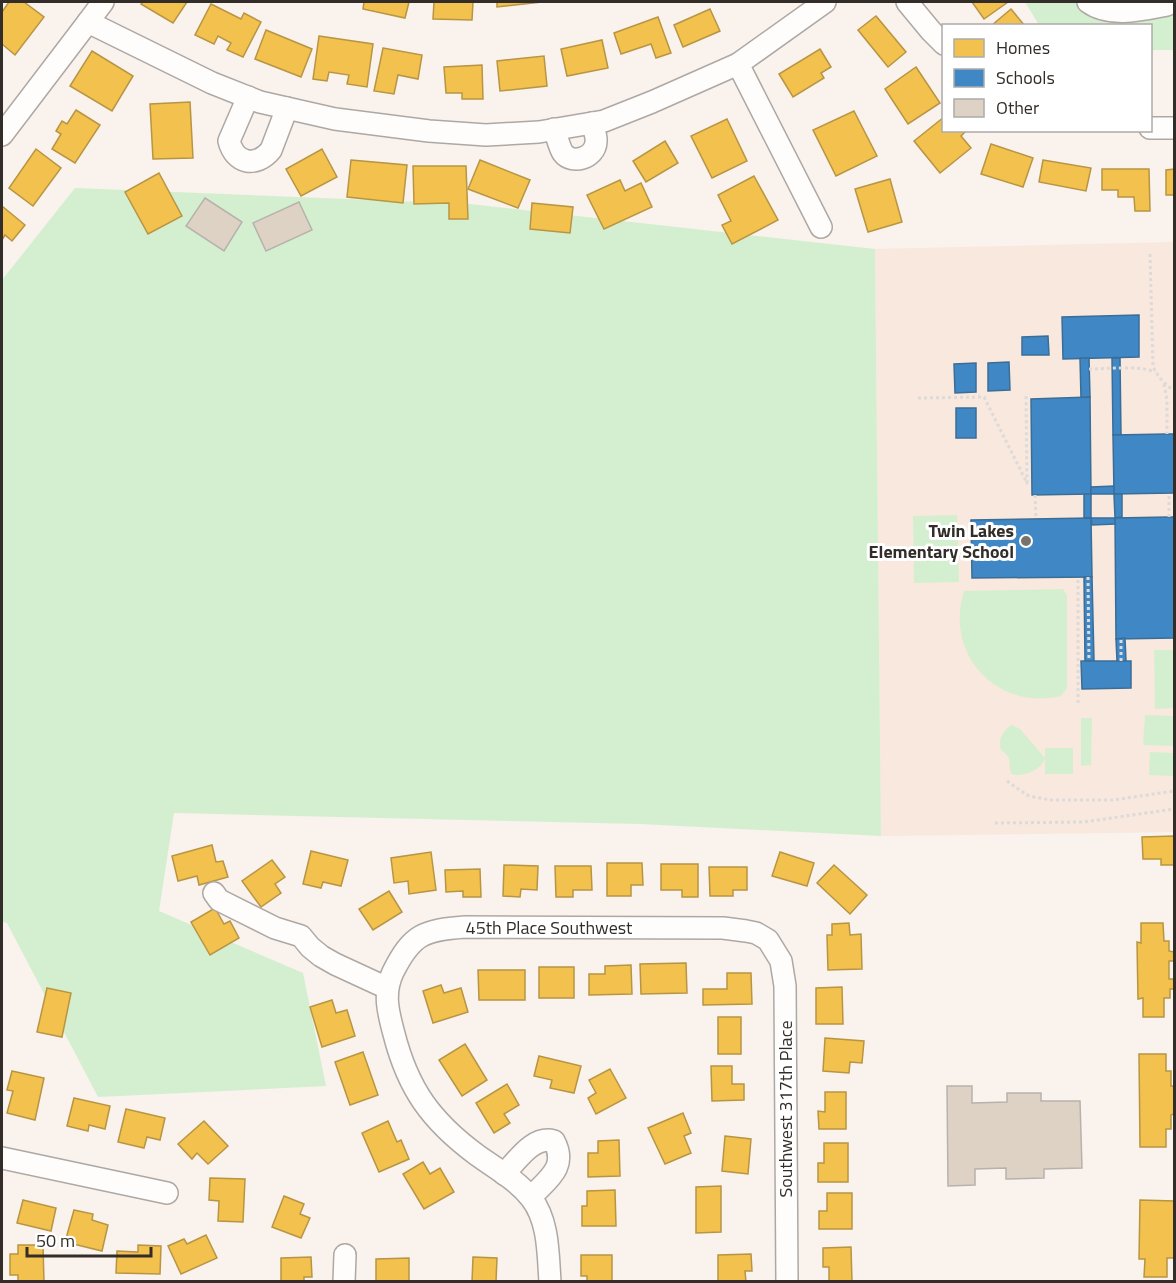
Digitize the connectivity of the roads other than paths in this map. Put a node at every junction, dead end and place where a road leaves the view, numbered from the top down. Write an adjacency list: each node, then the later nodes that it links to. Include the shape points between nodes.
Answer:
1 (103, 2): 6 (street)
2 (825, 2): 8 (street)
3 (907, 2): 7 (street)
4 (1088, 2): 5 (street, via 1100,9 1130,11)
5 (1168, 2)
6 (88, 22): 9 (street); 15 (street)
7 (942, 42)
8 (738, 64): 11 (street, via 652,102); 16 (street)
9 (248, 97): 10 (street); 10 (street, via 229,141 234,154 246,161 267,156)
10 (287, 108): 14 (street, via 335,119 429,131 486,135)
11 (592, 123): 14 (street); 14 (street, via 597,142 593,151 579,159 563,153)
12 (1152, 128): 13 (street)
13 (1174, 128)
14 (554, 129)
15 (2, 135)
16 (821, 227)
17 (214, 893): 19 (street, via 219,900 275,928 301,936 328,960)
18 (768, 940): 19 (street, 45th Place Southwest, via 756,933 723,928 450,928 425,934 407,946); 27 (street, Southwest 317th Place, via 781,961 785,986)
19 (387, 988): 21 (street, 45th Place Southwest, via 398,1049 426,1108 460,1143)
20 (2, 1158): 22 (street)
21 (504, 1174): 23 (street, 45th Place Southwest); 23 (street, via 536,1142 554,1141 560,1161 555,1172)
22 (167, 1192)
23 (531, 1197): 26 (street, via 544,1229)
24 (345, 1255): 25 (street)
25 (344, 1281)
26 (550, 1281)
27 (787, 1281)

